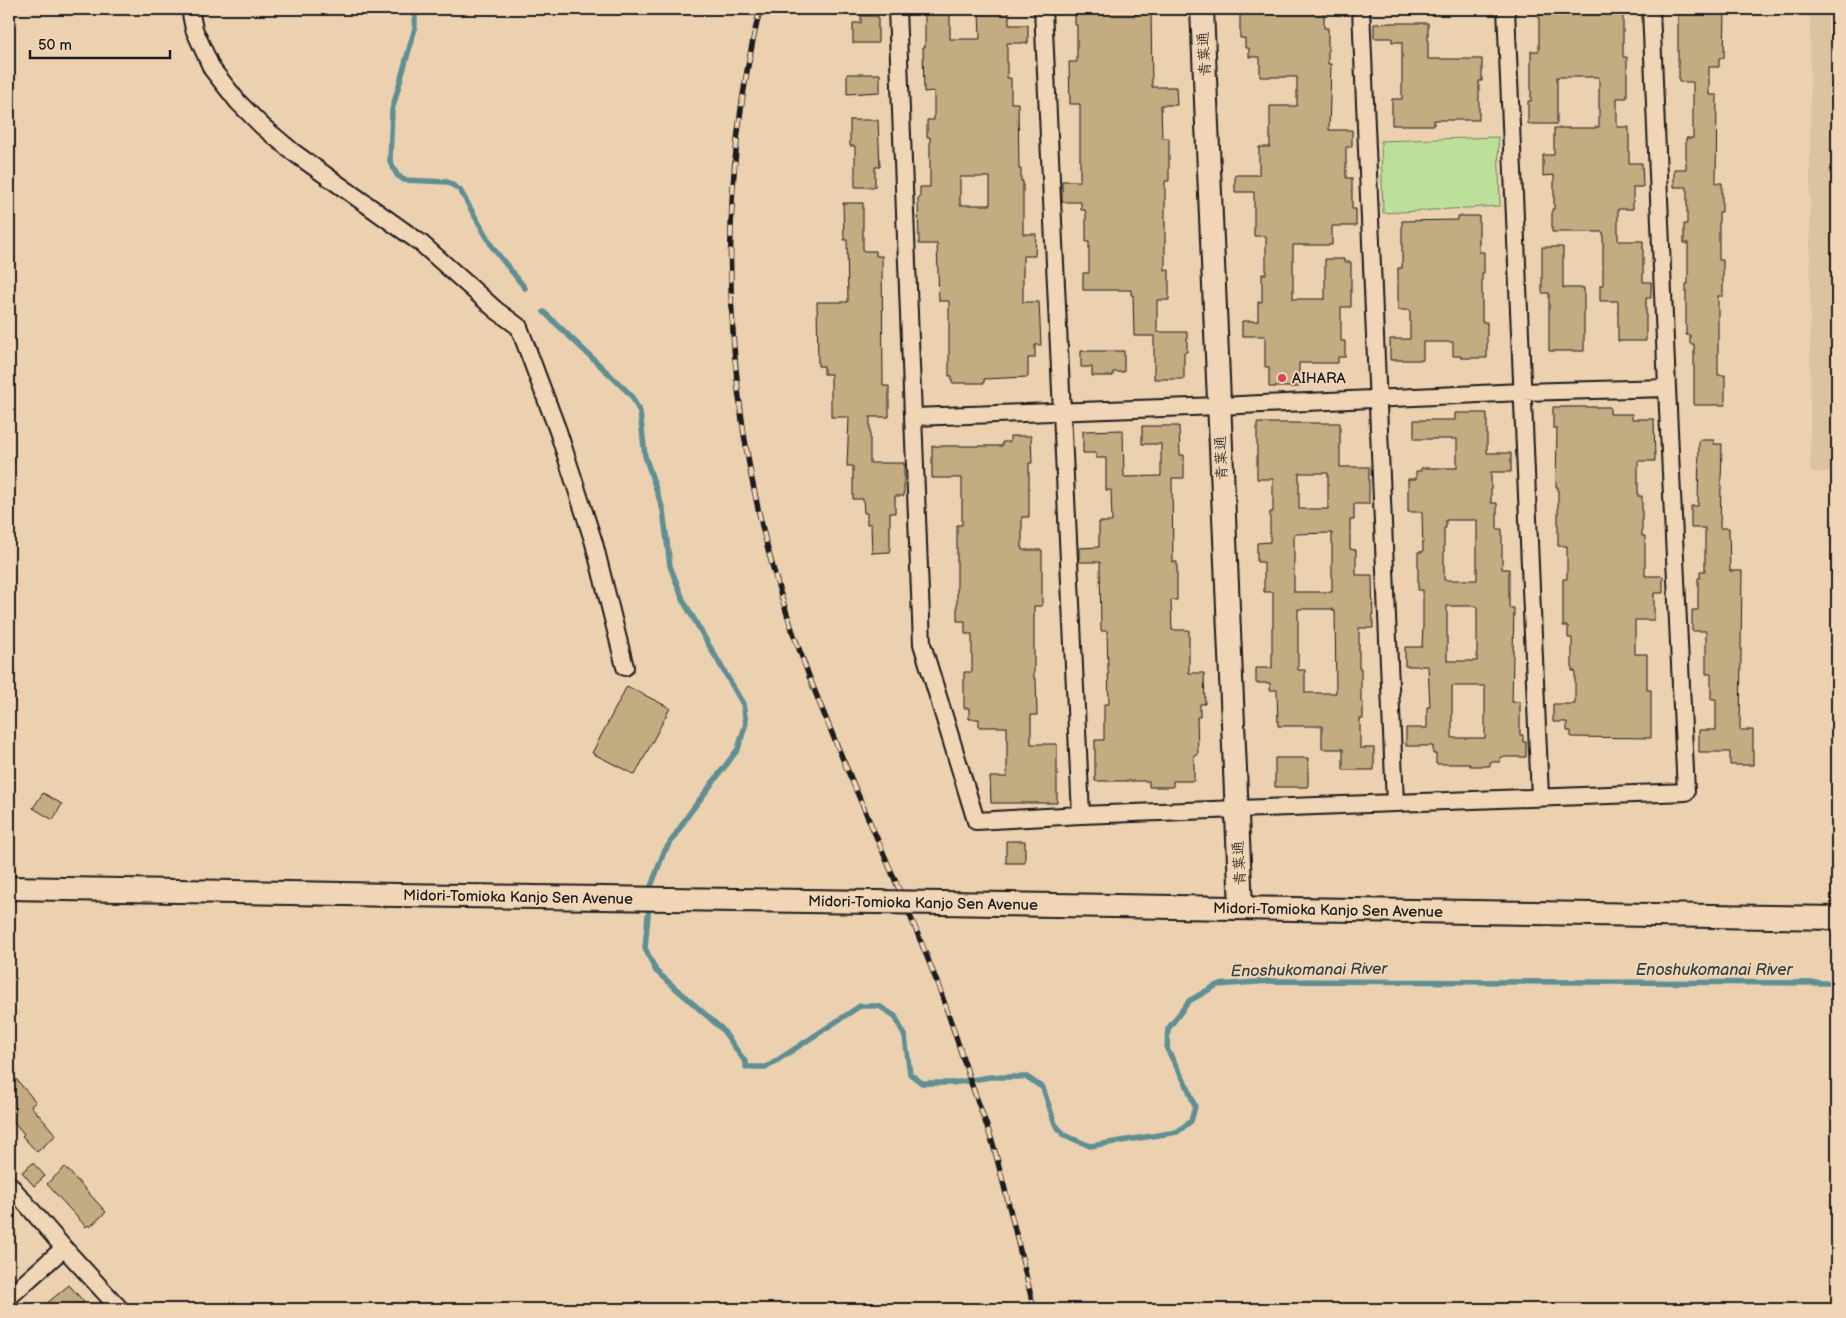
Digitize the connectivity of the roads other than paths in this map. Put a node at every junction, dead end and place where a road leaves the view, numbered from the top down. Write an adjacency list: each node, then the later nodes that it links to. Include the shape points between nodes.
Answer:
1 (190, 9): 14 (street, via 194,29 212,69 262,126 292,152 422,244 519,327 558,431 591,534)
2 (897, 9): 13 (street)
3 (1043, 9): 12 (street)
4 (1202, 9): 11 (street, 青葉通)
5 (1361, 9): 10 (street)
6 (1506, 9): 9 (street)
7 (1652, 9): 8 (street)
8 (1667, 388): 9 (street); 15 (street, via 1686,792)
9 (1522, 392): 10 (street); 15 (street)
10 (1377, 399): 11 (street); 16 (street)
11 (1219, 406): 12 (street); 17 (street, 青葉通)
12 (1061, 412): 13 (street); 18 (street)
13 (914, 417): 18 (street, via 922,644 976,821)
14 (625, 667)
15 (1540, 797): 16 (street)
16 (1396, 803): 17 (street)
17 (1236, 809): 18 (street); 20 (street, 青葉通)
18 (1081, 815)
19 (9, 888): 20 (street, Midori-Tomioka Kanjo Sen Avenue, bridge)
20 (1241, 908): 21 (street, Midori-Tomioka Kanjo Sen Avenue)
21 (1837, 918)
22 (9, 1184): 23 (street)
23 (64, 1248): 24 (street); 25 (street)
24 (9, 1298)
25 (120, 1309)

